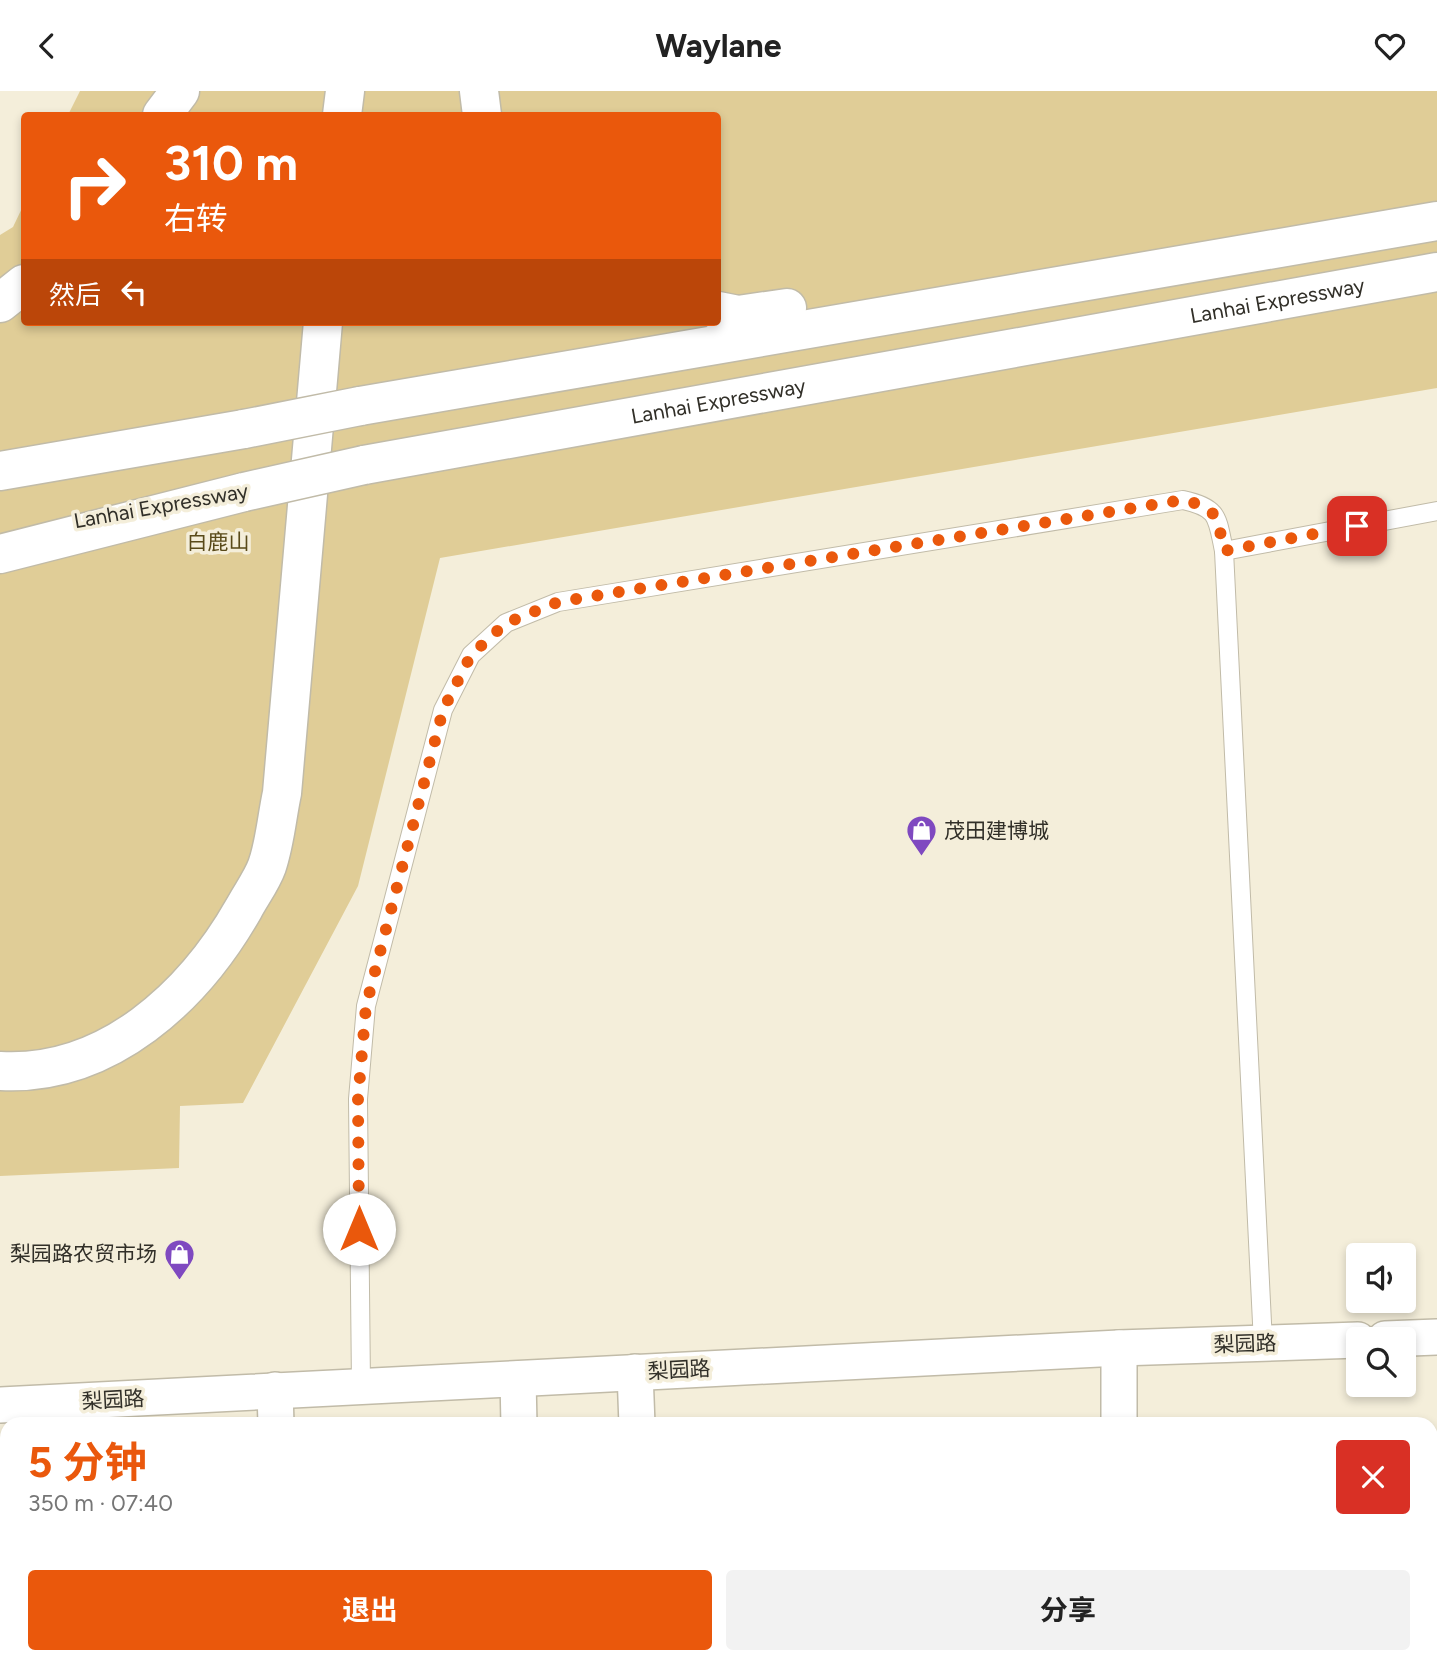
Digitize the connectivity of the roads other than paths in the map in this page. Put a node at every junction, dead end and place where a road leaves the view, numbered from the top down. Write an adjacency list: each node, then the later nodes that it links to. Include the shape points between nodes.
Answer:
1 (180, 91): 5 (highway)
2 (322, 91): 6 (highway)
3 (345, 91): 7 (highway)
4 (479, 91): 8 (highway)
5 (164, 112)
6 (321, 112)
7 (342, 112)
8 (482, 112)
9 (1437, 218): 13 (highway, via 738,315); 16 (highway, bridge)
10 (1437, 272): 17 (highway, Lanhai Expressway, bridge, via 364,465)
11 (21, 286): 12 (highway)
12 (0, 303)
13 (721, 312)
14 (302, 326): 22 (highway, via 253,832 228,901 181,963 122,1011 61,1042)
15 (323, 326): 23 (highway, via 282,793 267,866 198,977 144,1027 82,1060 20,1072)
16 (0, 471)
17 (244, 492): 19 (highway, Lanhai Expressway); 21 (highway)
18 (1437, 511): 20 (lane)
19 (0, 534)
20 (1224, 551): 27 (lane); 31 (lane, via 1217,516 1205,505 1183,500 558,602 506,623 471,655 443,710 366,1006 358,1099)
21 (0, 554)
22 (0, 1050)
23 (0, 1071)
24 (1437, 1337): 25 (street)
25 (1416, 1338)
26 (1346, 1340): 27 (street, 梨园路)
27 (1263, 1343): 28 (street, 梨园路)
28 (1119, 1348): 29 (street, 梨园路); 38 (street)
29 (635, 1372): 30 (street, 梨园路); 37 (street)
30 (519, 1379): 31 (street, 梨园路); 36 (street)
31 (361, 1385): 32 (street, 梨园路)
32 (275, 1390): 34 (street, 梨园路); 35 (street)
33 (0, 1405): 34 (street, 梨园路)
34 (38, 1414)
35 (275, 1417)
36 (519, 1417)
37 (637, 1417)
38 (1119, 1417)

